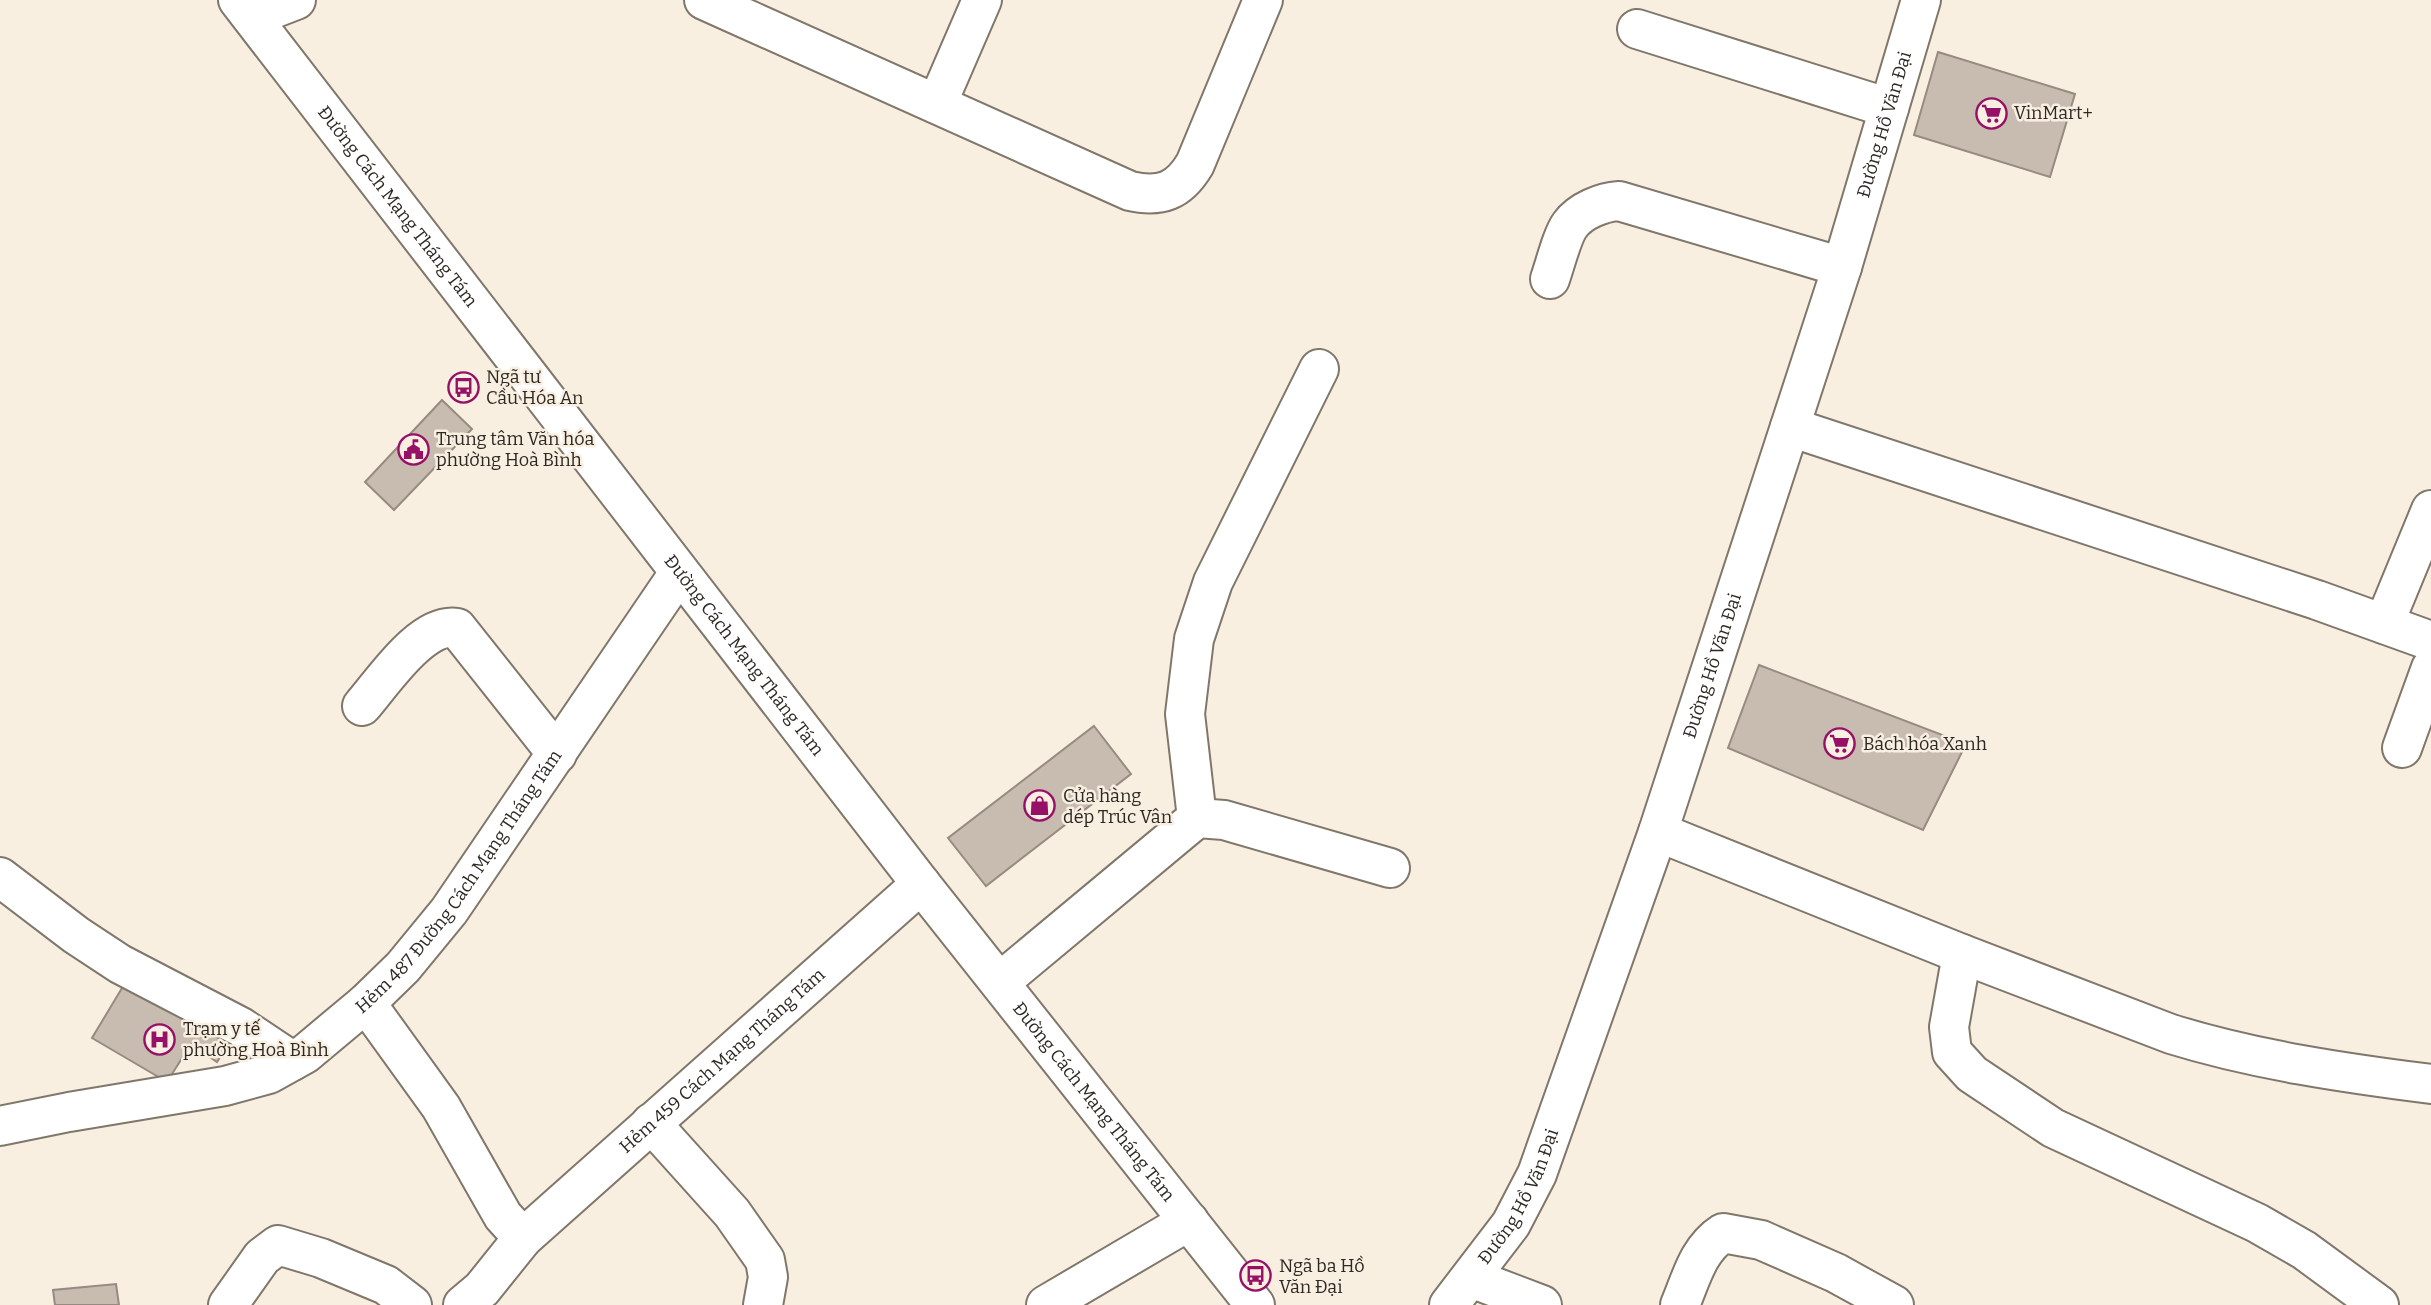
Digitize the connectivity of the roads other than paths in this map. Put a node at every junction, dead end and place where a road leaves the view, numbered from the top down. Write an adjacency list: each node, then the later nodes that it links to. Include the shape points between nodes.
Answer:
1 (704, 0): 7 (street)
2 (982, 0): 7 (street)
3 (1263, 0): 7 (street, via 1195,164 1176,187 1164,192 1130,191)
4 (1921, 0): 8 (street, Đường Hồ Văn Đại)
5 (271, 5): 14 (street, Đường Cách Mạng Tháng Tám)
6 (1637, 29): 8 (street)
7 (937, 104)
8 (1889, 108): 9 (street, Đường Hồ Văn Đại)
9 (1842, 267): 10 (street, via 1619,201 1592,208 1570,225); 12 (street, Đường Hồ Văn Đại)
10 (1550, 279)
11 (1319, 369): 21 (street, via 1213,583 1194,639 1185,714)
12 (1790, 427): 15 (street); 22 (street, Đường Hồ Văn Đại)
13 (2431, 510): 15 (street)
14 (678, 573): 20 (street, Hẻm 487 Đường Cách Mạng Tháng Tám); 25 (street, Đường Cách Mạng Tháng Tám)
15 (2384, 624): 16 (street)
16 (2431, 641)
17 (2431, 668): 19 (street)
18 (362, 706): 20 (street, via 420,641 449,626 457,628)
19 (2402, 748)
20 (556, 754): 28 (street, Hẻm 487 Đường Cách Mạng Tháng Tám, via 449,911)
21 (1197, 818): 23 (street, via 1224,820); 27 (street)
22 (1658, 832): 26 (street); 35 (street, Đường Hồ Văn Đại, via 1537,1174 1511,1224)
23 (1391, 868)
24 (0, 877): 29 (street, via 120,964 241,1027)
25 (921, 884): 27 (street, Đường Cách Mạng Tháng Tám); 31 (street, Hẻm 459 Cách Mạng Tháng Tám)
26 (1962, 954): 30 (street, via 2204,1044 2348,1074); 45 (street, via 1949,1027 1952,1052 1972,1074 2053,1128 2257,1223 2304,1250)
27 (1000, 982): 33 (street, Đường Cách Mạng Tháng Tám)
28 (366, 1003): 29 (street, Hẻm 487 Đường Cách Mạng Tháng Tám); 34 (street, via 441,1107 503,1216)
29 (292, 1061): 32 (street, Hẻm 487 Đường Cách Mạng Tháng Tám, via 269,1074 225,1086)
30 (2431, 1084)
31 (651, 1123): 34 (street, Hẻm 459 Cách Mạng Tháng Tám); 39 (street, via 732,1213 765,1259 768,1277)
32 (0, 1126)
33 (1189, 1221): 40 (street); 41 (street, Đường Cách Mạng Tháng Tám)
34 (523, 1238): 38 (street, Hẻm 459 Cách Mạng Tháng Tám)
35 (1460, 1292): 42 (street)
36 (228, 1305): 37 (street, via 261,1258 278,1245 386,1285)
37 (412, 1305)
38 (463, 1305)
39 (763, 1305)
40 (1046, 1305)
41 (1255, 1305)
42 (1542, 1305)
43 (1681, 1305): 44 (street, via 1698,1260 1723,1233 1761,1240)
44 (1894, 1305)
45 (2379, 1305)

